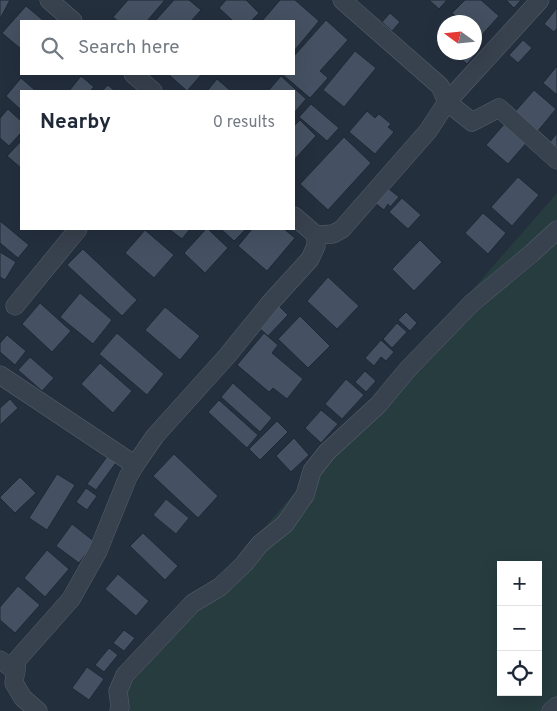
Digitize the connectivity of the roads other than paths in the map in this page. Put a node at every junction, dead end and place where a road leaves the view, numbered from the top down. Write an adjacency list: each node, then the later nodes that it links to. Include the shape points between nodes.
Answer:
1 (49, 0): 4 (street)
2 (342, 0): 7 (street, via 440,86)
3 (540, 0): 7 (street)
4 (72, 20)
5 (134, 75): 6 (street)
6 (152, 90)
7 (447, 102): 8 (street, via 472,122 499,108); 12 (street, via 428,131 342,229 333,234)
8 (557, 160)
9 (295, 217): 12 (street)
10 (77, 230): 13 (street)
11 (557, 230): 20 (street, via 472,303 378,405 328,452 312,471 305,495 285,524 260,544 220,587 193,603 125,675 118,691)
12 (316, 235): 15 (street, via 316,246 310,259 155,436)
13 (15, 306)
14 (0, 375): 15 (street)
15 (135, 464): 17 (street, via 86,574 71,599 17,660)
16 (0, 660): 17 (street)
17 (16, 671): 19 (street, via 14,684 23,698)
18 (557, 706): 21 (street)
19 (38, 711)
20 (119, 711)
21 (551, 711)

